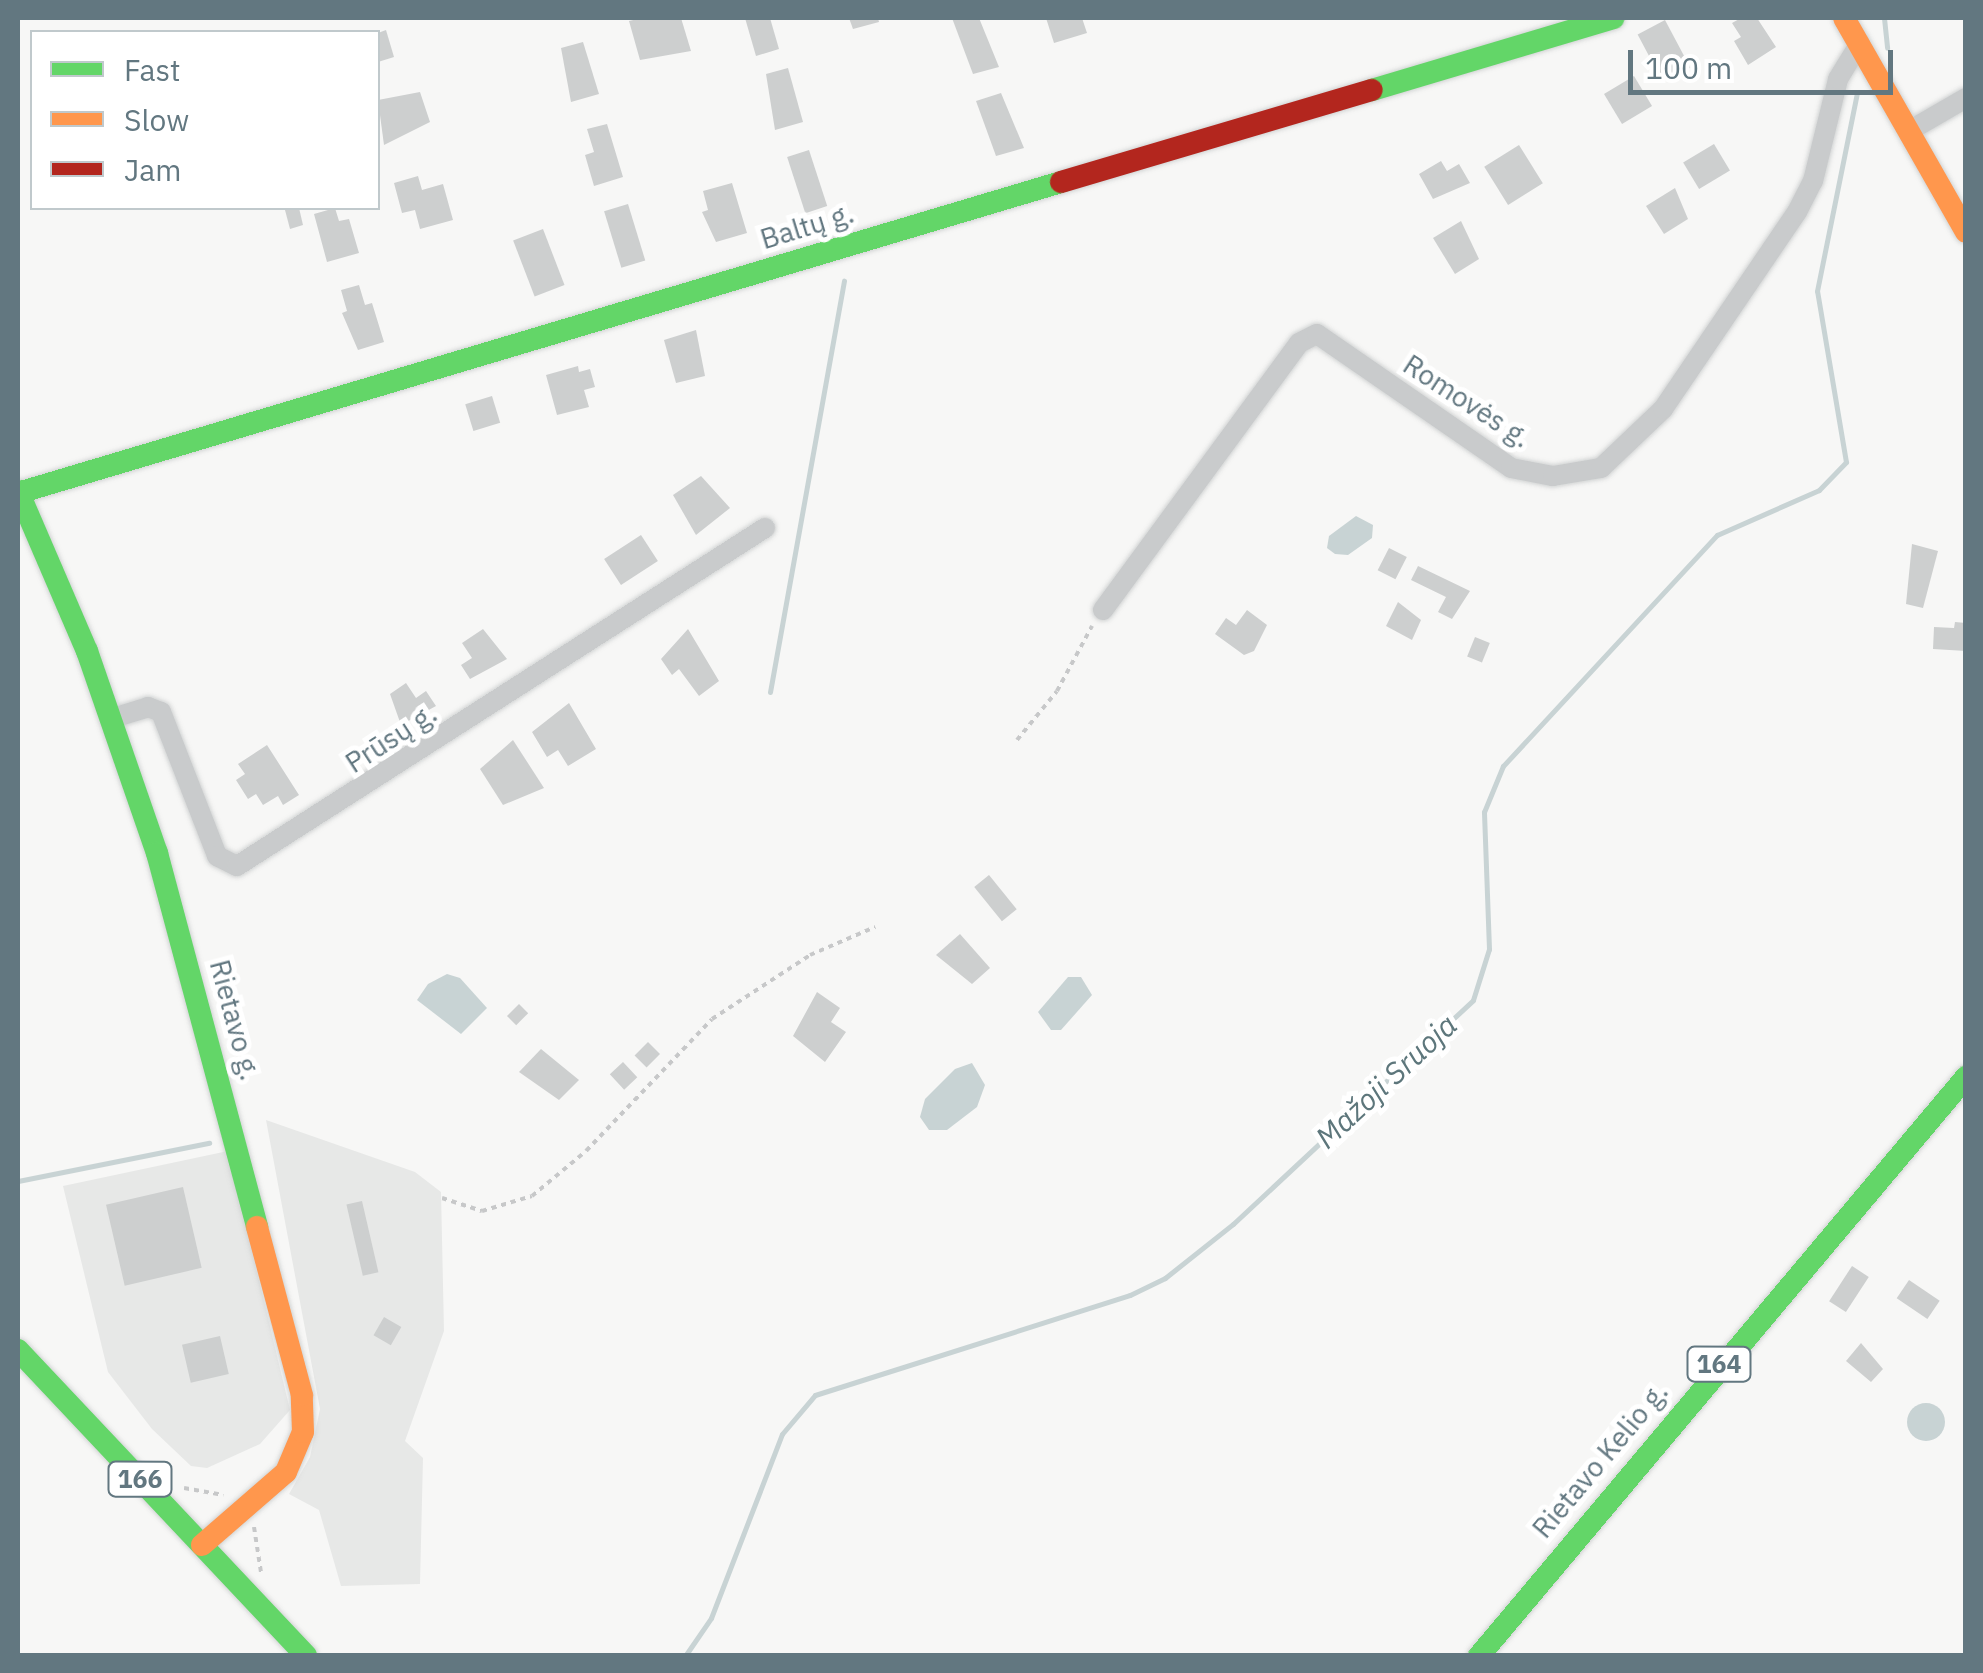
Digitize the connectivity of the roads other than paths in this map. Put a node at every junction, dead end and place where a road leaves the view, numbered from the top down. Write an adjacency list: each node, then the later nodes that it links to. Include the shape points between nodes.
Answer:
1 (1613, 18): 7 (main road, Baltų g.)
2 (1844, 18): 3 (main road)
3 (1860, 43): 5 (main road); 9 (street, Romovės g., via 1838,79 1813,181 1798,212 1663,410 1601,468 1554,476 1511,468 1317,334 1299,344)
4 (1966, 98): 5 (street)
5 (1909, 131): 6 (main road)
6 (1966, 232)
7 (18, 492): 10 (main road, Rietavo g.)
8 (765, 528): 10 (street, Prūsų g., via 237,866 216,856 160,712 148,708)
9 (1104, 610)
10 (113, 718): 13 (main road, Rietavo g., via 196,988 302,1395 303,1432 286,1472)
11 (1966, 1077): 15 (main road, Rietavo Kelio g. / 164)
12 (18, 1350): 13 (main road, 166)
13 (202, 1545): 14 (main road, 166)
14 (306, 1656)
15 (1478, 1656)

